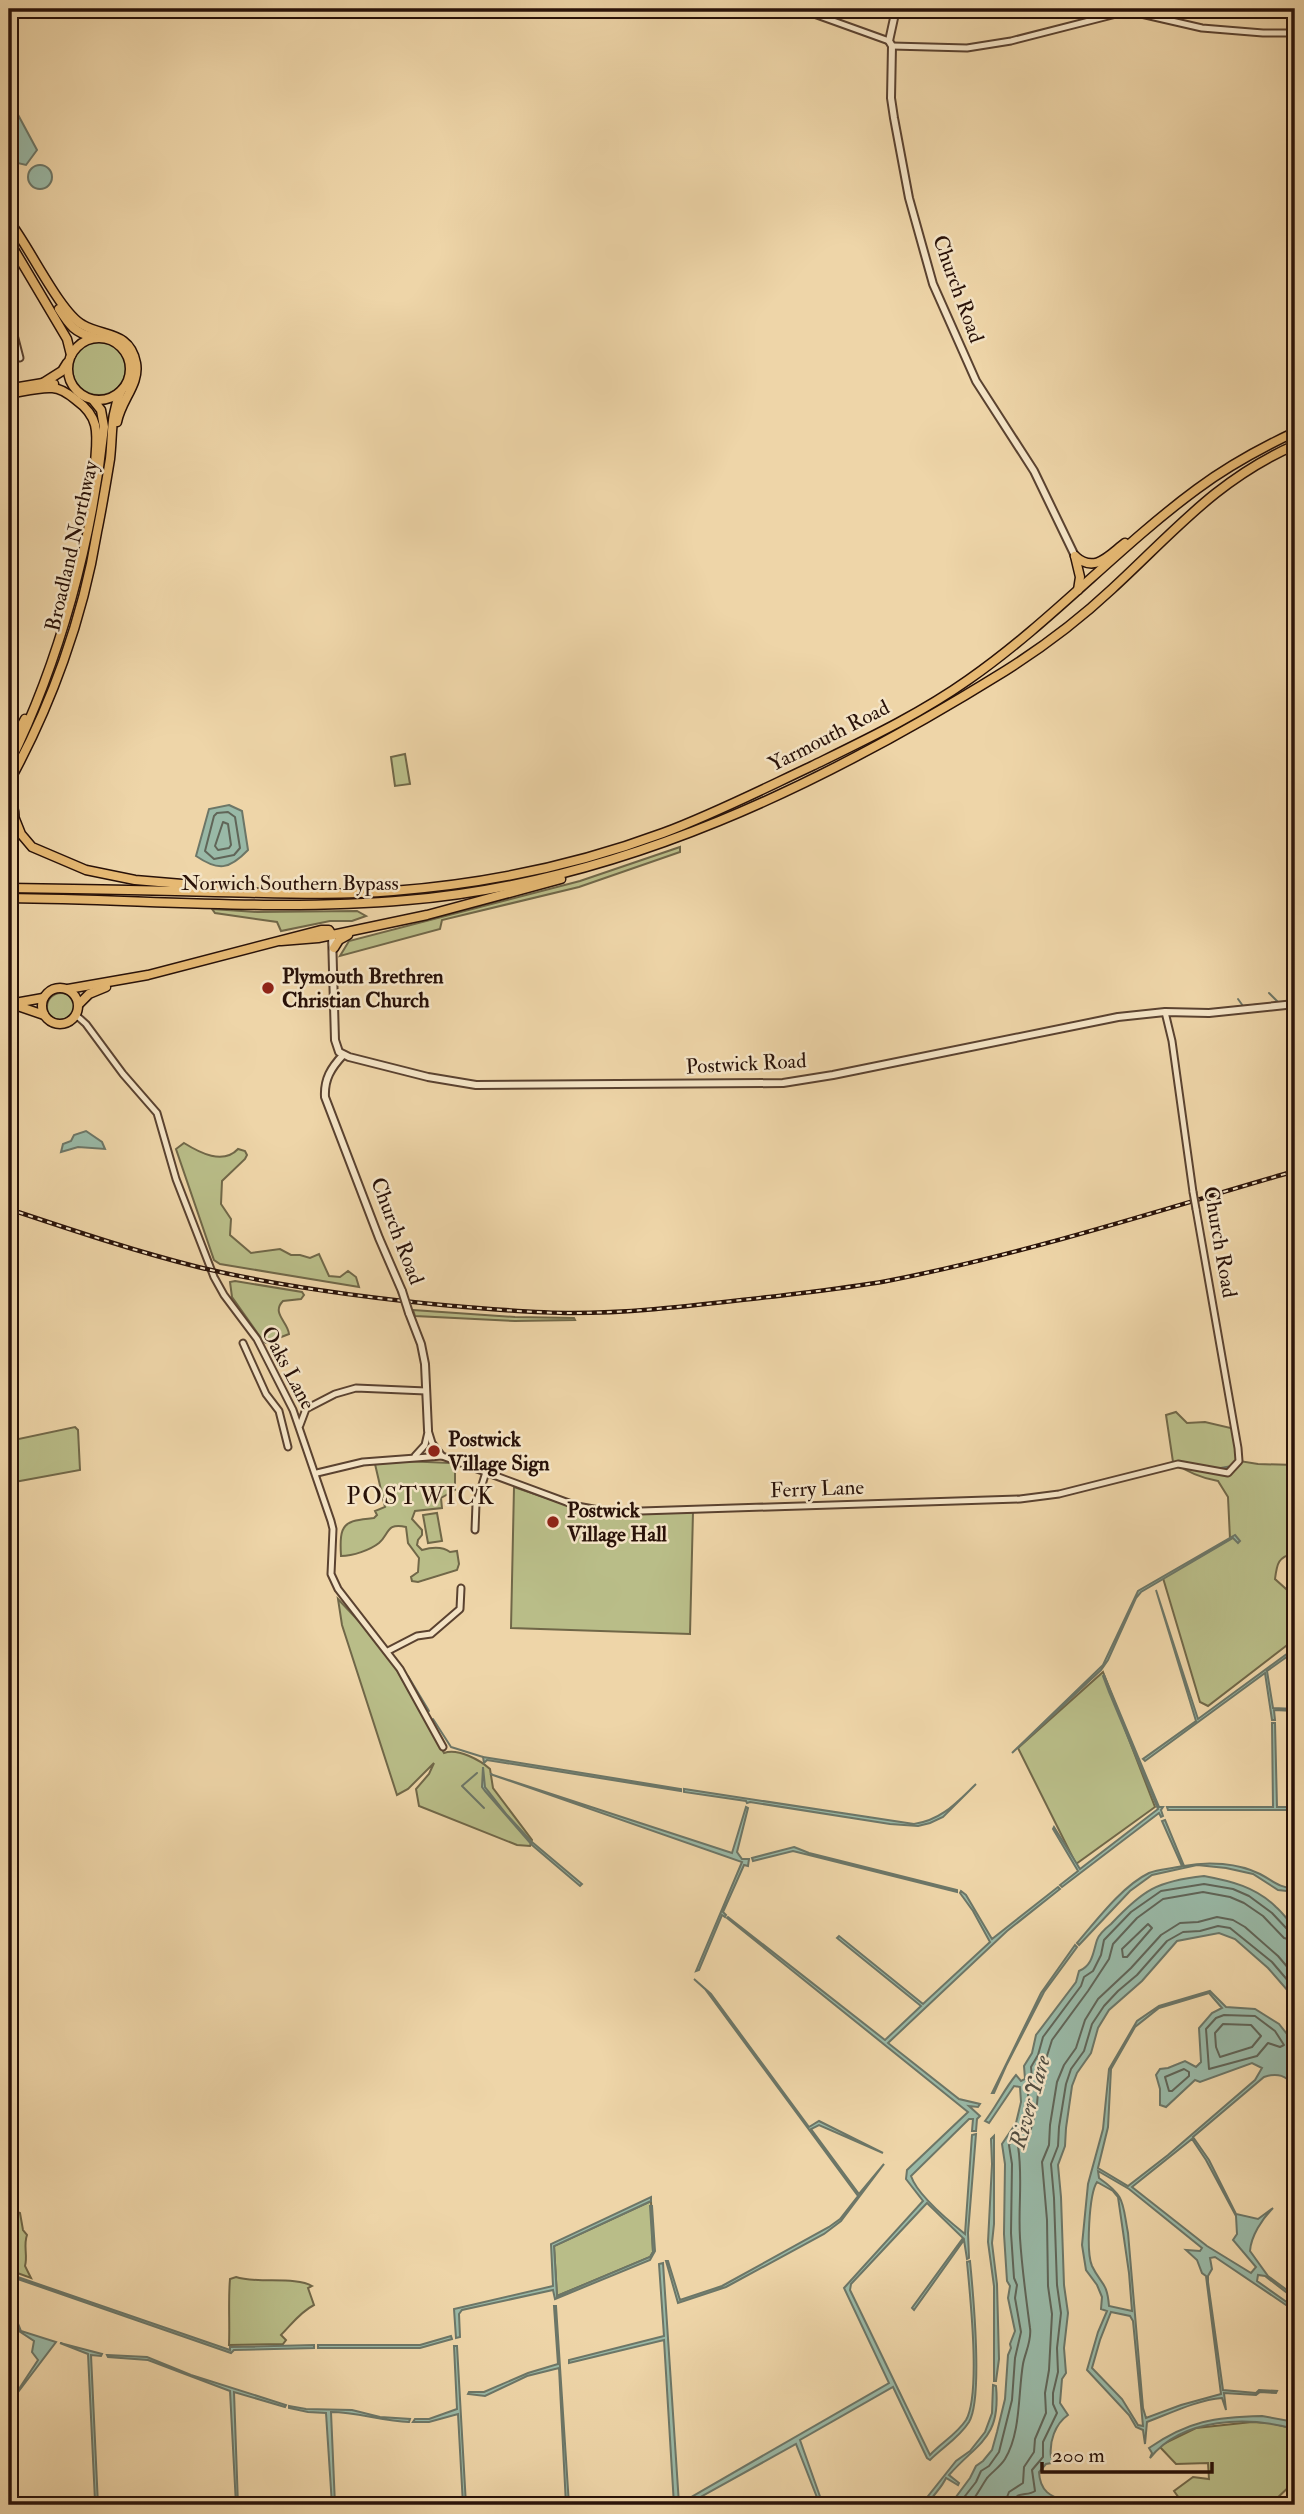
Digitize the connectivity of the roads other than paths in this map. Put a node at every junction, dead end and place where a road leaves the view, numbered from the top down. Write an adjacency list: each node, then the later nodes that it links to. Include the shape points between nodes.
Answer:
1 (800, 9): 4 (street)
2 (895, 9): 4 (street, Church Road)
3 (1295, 33): 4 (street, via 1202,28 1128,11 967,48)
4 (891, 44): 21 (street, Church Road, via 894,118 912,209 937,295 976,381 1034,471)
5 (9, 221): 8 (highway, via 67,323); 18 (highway, via 68,313 83,326 121,339 134,354 136,378 120,408)
6 (9, 241): 10 (highway, via 67,339)
7 (9, 326): 9 (street)
8 (94, 338): 10 (highway, via 80,343); 13 (highway, via 113,341 127,354 130,374)
9 (20, 358)
10 (69, 359): 11 (highway, via 62,371); 12 (highway, via 67,372)
11 (43, 383): 12 (highway); 14 (highway)
12 (74, 388): 15 (highway)
13 (121, 391): 15 (highway); 18 (highway, Broadland Northway, via 112,416)
14 (9, 392): 19 (highway, via 52,388 91,411 96,425)
15 (93, 400): 19 (highway, Broadland Northway, via 101,410 104,427)
16 (1295, 432): 20 (highway, Yarmouth Road, via 1227,468)
17 (1295, 445): 30 (highway, Yarmouth Road, via 1207,498 1095,605 1007,669 919,722 744,810)
18 (110, 456): 26 (highway, Broadland Northway, via 78,613 48,699)
19 (92, 501): 23 (highway, Broadland Northway, via 71,600)
20 (1144, 531): 21 (highway, via 1102,562 1089,564); 22 (highway, Yarmouth Road)
21 (1075, 556): 22 (highway)
22 (1078, 591): 32 (highway, Yarmouth Road, via 1011,649 919,710 775,784 662,833 573,861 475,882)
23 (49, 669): 24 (highway); 25 (highway, Broadland Northway)
24 (9, 749)
25 (9, 764)
26 (9, 782)
27 (9, 799): 28 (highway)
28 (15, 819): 29 (highway); 32 (highway, via 32,847 86,870 135,880)
29 (9, 831)
30 (609, 861): 33 (highway, Norwich Southern Bypass, via 518,884 407,900 294,904); 34 (highway, via 548,884)
31 (9, 888): 32 (highway, Norwich Southern Bypass)
32 (301, 894)
33 (9, 898)
34 (370, 927): 35 (highway); 38 (highway, via 342,938)
35 (332, 935): 36 (highway); 37 (highway, via 321,930); 38 (street)
36 (318, 938): 37 (highway); 38 (street)
37 (281, 942): 39 (highway)
38 (334, 951): 48 (street, via 335,1040)
39 (135, 978): 40 (highway); 43 (highway, via 96,990)
40 (68, 989): 41 (highway, via 55,987); 43 (highway)
41 (43, 998): 42 (highway); 46 (highway)
42 (9, 1003): 46 (highway)
43 (79, 1004): 47 (highway)
44 (1295, 1004): 45 (street, Postwick Road, via 1209,1013)
45 (1165, 1012): 48 (street, Postwick Road, via 1118,1017 783,1083 476,1085); 62 (street, Church Road, bridge, via 1238,1448 1239,1461)
46 (44, 1015): 47 (highway, via 59,1024)
47 (77, 1016): 50 (street, Oaks Lane, via 157,1113 176,1179 214,1277)
48 (343, 1055): 52 (street, Church Road, bridge, via 325,1082 325,1097 421,1344)
49 (243, 1343): 51 (street)
50 (271, 1364): 51 (street); 54 (street, Oaks Lane)
51 (257, 1370): 57 (street, via 279,1411)
52 (426, 1391): 53 (street, via 356,1388); 56 (street, Church Road)
53 (306, 1409): 54 (street); 55 (street)
54 (293, 1410): 55 (street, Oaks Lane)
55 (300, 1425): 61 (street, Oaks Lane)
56 (428, 1430): 58 (street); 59 (street, via 425,1444)
57 (288, 1447)
58 (442, 1455): 59 (street); 60 (street, Ferry Lane)
59 (415, 1456): 61 (street)
60 (486, 1472): 62 (street, Ferry Lane, via 577,1506 610,1513 1020,1499 1059,1494 1178,1464); 63 (street, via 476,1504)
61 (317, 1473): 65 (street, Oaks Lane, via 333,1529 331,1574)
62 (1228, 1473)
63 (475, 1530)
64 (461, 1588): 65 (street, via 460,1609 431,1634)
65 (388, 1651): 66 (street, Oaks Lane)
66 (443, 1747)

